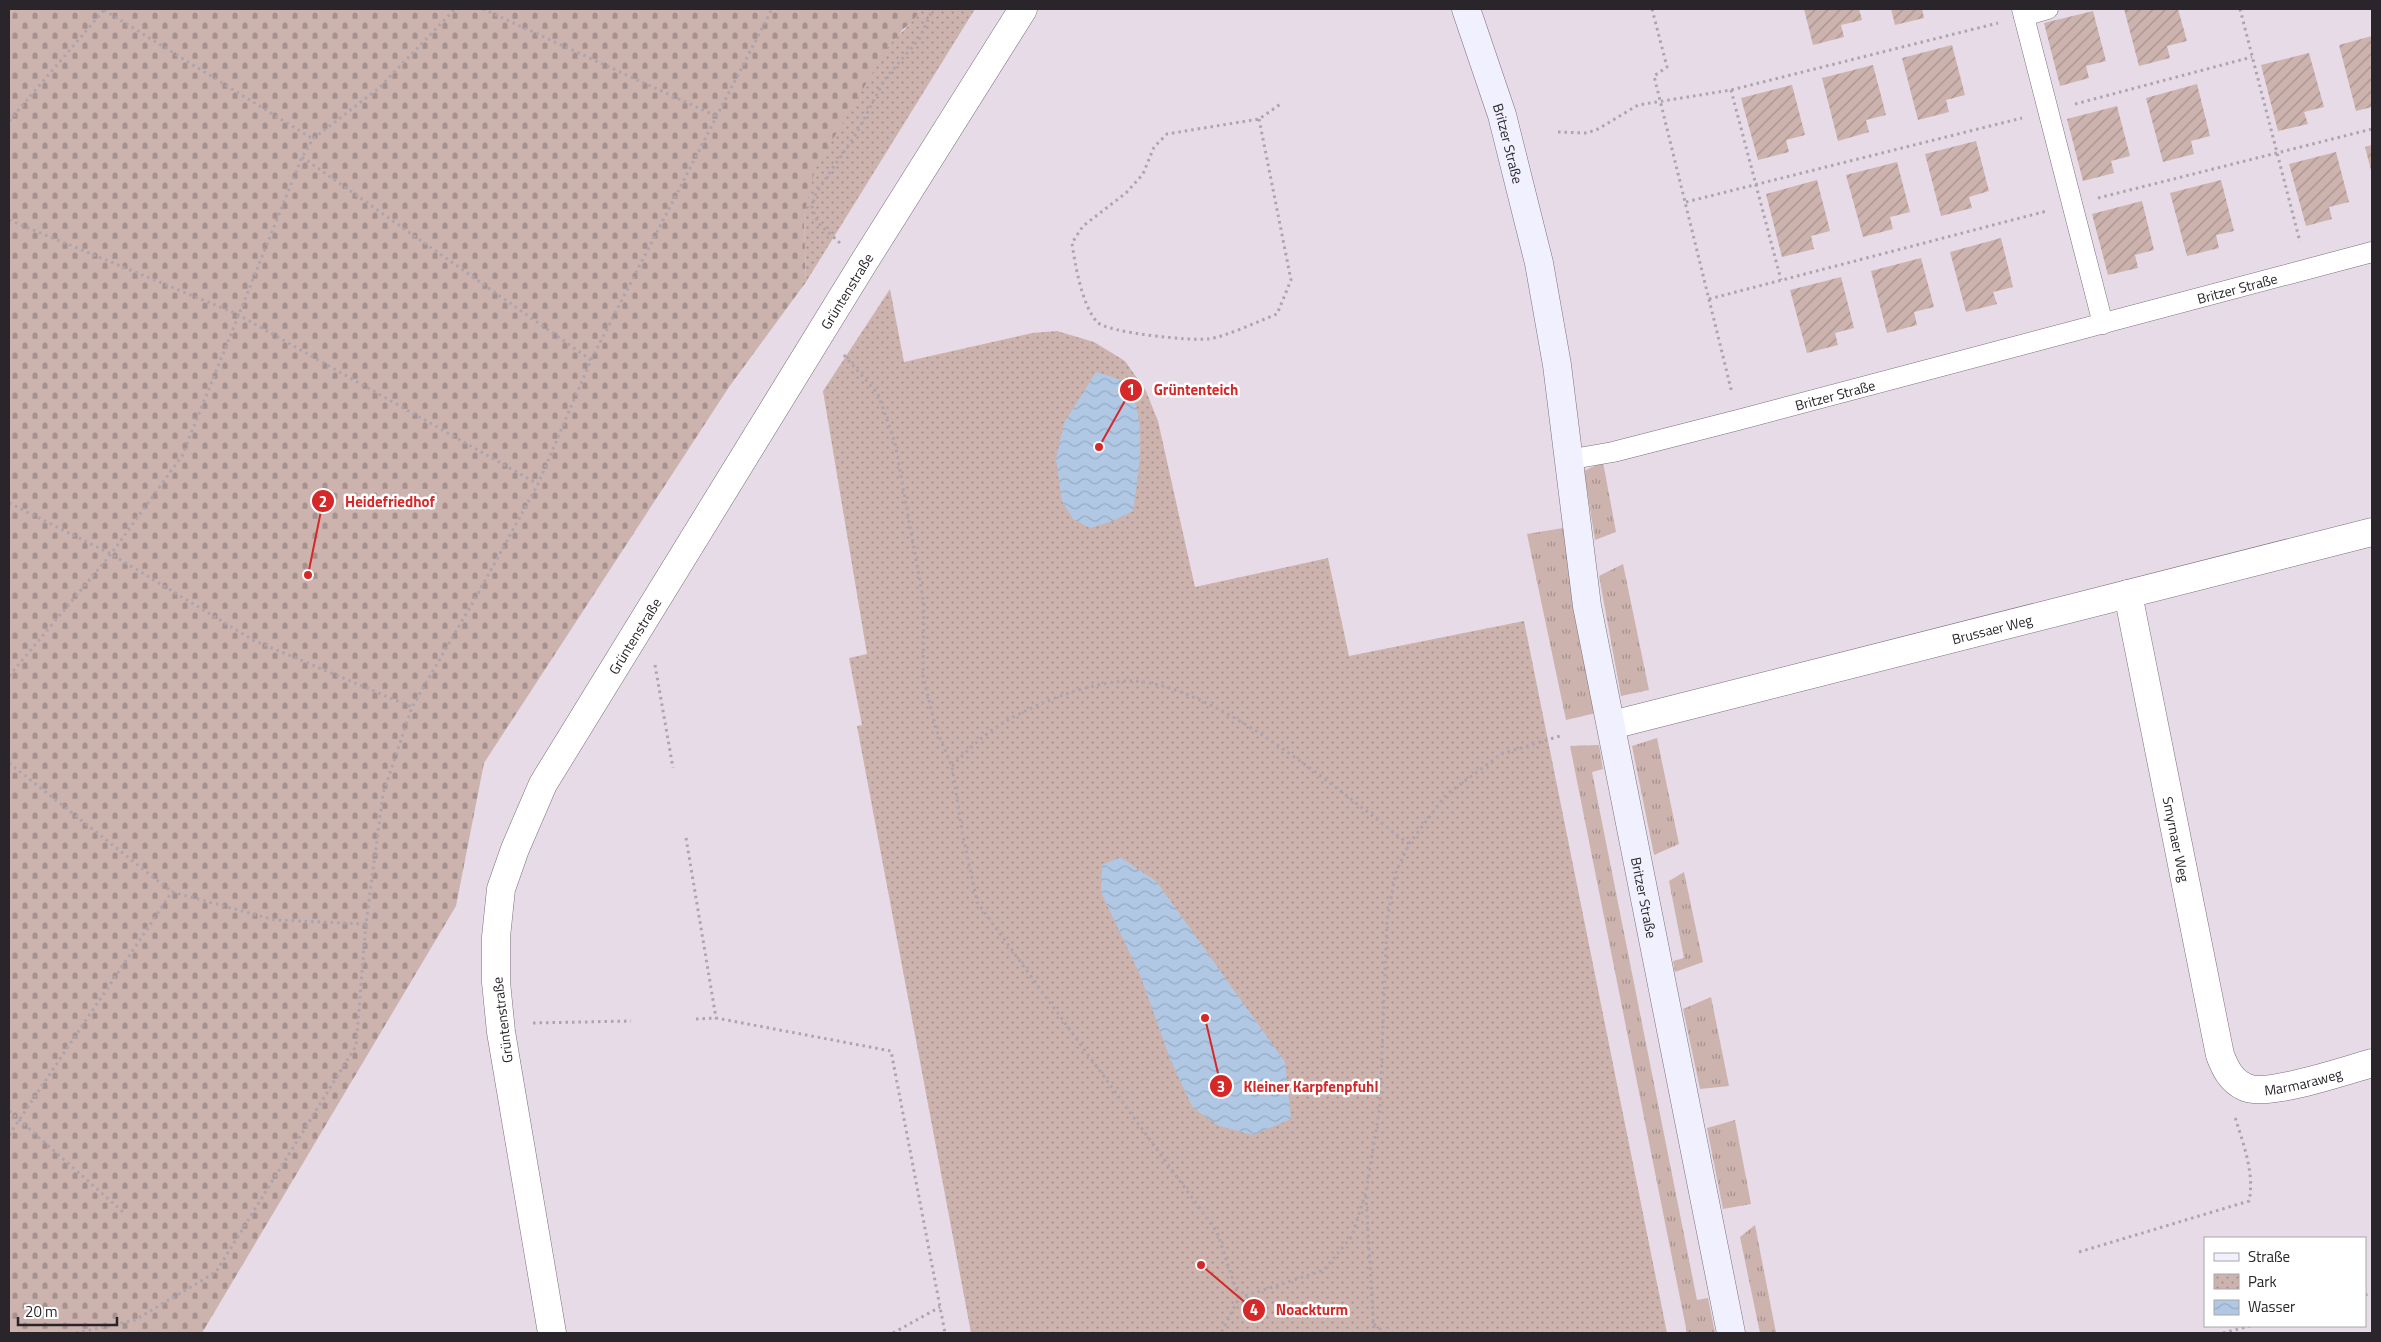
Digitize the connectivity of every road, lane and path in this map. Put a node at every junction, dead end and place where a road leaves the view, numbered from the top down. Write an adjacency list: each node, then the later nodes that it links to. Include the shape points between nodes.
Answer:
1 (104, 9): 21 (path); 24 (path)
2 (455, 9): 24 (path, via 379,88)
3 (483, 9): 18 (path)
4 (772, 9): 18 (path)
5 (933, 9): 32 (path, via 919,39 885,79 856,134 816,193 812,207 818,223)
6 (1023, 9): 78 (street, Grüntenstraße, via 543,784 501,888 496,982)
7 (1466, 9): 42 (main road, Britzer Straße, via 1502,115 1539,263 1557,365)
8 (1652, 9): 15 (path, via 1667,67 1654,76)
9 (2048, 9): 11 (lane)
10 (2240, 9): 13 (path)
11 (2023, 13): 38 (lane)
12 (2001, 23): 14 (path)
13 (2252, 57): 17 (path); 25 (path)
14 (1731, 90): 15 (path); 27 (path)
15 (1661, 102): 23 (path, via 1638,105 1591,132); 29 (path)
16 (1282, 103): 20 (path)
17 (2067, 106)
18 (717, 116): 40 (path)
19 (2023, 118): 27 (path)
20 (1259, 119): 20 (path, via 1167,134 1154,147 1138,180 1084,226 1072,243 1074,258 1088,310 1098,323 1109,329 1148,335 1209,338 1277,314 1291,280)
21 (9, 122)
22 (2372, 129): 25 (path)
23 (1558, 132)
24 (313, 139): 26 (path)
25 (2277, 154): 28 (path); 34 (path)
26 (302, 157): 37 (path); 40 (path)
27 (1757, 185): 29 (path); 35 (path)
28 (2090, 200)
29 (1686, 202): 36 (path)
30 (2056, 208): 35 (path)
31 (9, 220): 37 (path)
32 (840, 244)
33 (2372, 252): 34 (lane, Britzer Straße)
34 (2307, 270): 38 (lane, Britzer Straße)
35 (1782, 280): 36 (path)
36 (1709, 299): 41 (path)
37 (237, 314): 43 (path); 46 (path, via 182,456)
38 (2103, 324): 41 (lane, Britzer Straße)
39 (842, 352): 54 (path, via 878,394 895,443 924,604 923,676 936,729)
40 (591, 360): 43 (path)
41 (1738, 420): 42 (lane, Britzer Straße, via 1613,452)
42 (1568, 460): 51 (main road, Britzer Straße, via 1587,606)
43 (538, 484): 50 (path)
44 (9, 503): 46 (path)
45 (2372, 532): 47 (street, Brussaer Weg)
46 (111, 554): 49 (path); 50 (path, via 253,640)
47 (2128, 594): 51 (street, Brussaer Weg); 65 (street, Smyrnaer Weg, via 2220,1055)
48 (655, 665): 55 (path)
49 (9, 676)
50 (412, 707): 59 (path, via 383,794)
51 (1612, 725): 84 (main road, Britzer Straße)
52 (1560, 736): 57 (path, via 1501,754 1446,795)
53 (9, 763): 58 (path)
54 (952, 766): 57 (path, via 988,733 1024,712 1100,683 1133,681 1176,689 1220,711 1264,737); 73 (path, via 977,902 1217,1232)
55 (673, 768)
56 (686, 838): 60 (path)
57 (1409, 844): 70 (path, via 1396,872 1387,920 1380,1106)
58 (172, 892): 59 (path, via 275,920); 68 (path)
59 (366, 924): 77 (path, via 356,1046 216,1272 135,1320)
60 (716, 1018): 61 (path); 74 (path, via 892,1051)
61 (696, 1019)
62 (631, 1020): 63 (path)
63 (533, 1023)
64 (2372, 1063): 65 (street, Marmaraweg, via 2277,1088 2256,1090)
65 (2235, 1082)
66 (9, 1111): 68 (path)
67 (2235, 1117): 72 (path, via 2246,1154 2251,1190 2249,1201)
68 (19, 1120): 69 (path); 71 (path)
69 (9, 1135)
70 (1366, 1192): 73 (path, via 1352,1236 1324,1270); 75 (path)
71 (123, 1212)
72 (2080, 1252)
73 (1239, 1298): 81 (path)
74 (940, 1308): 79 (path); 80 (path)
75 (1373, 1323): 82 (path); 83 (path)
76 (2246, 1327): 85 (path)
77 (76, 1333)
78 (552, 1333)
79 (893, 1333)
80 (945, 1333)
81 (1221, 1333)
82 (1374, 1333)
83 (1385, 1333)
84 (1731, 1333)
85 (2223, 1333)

